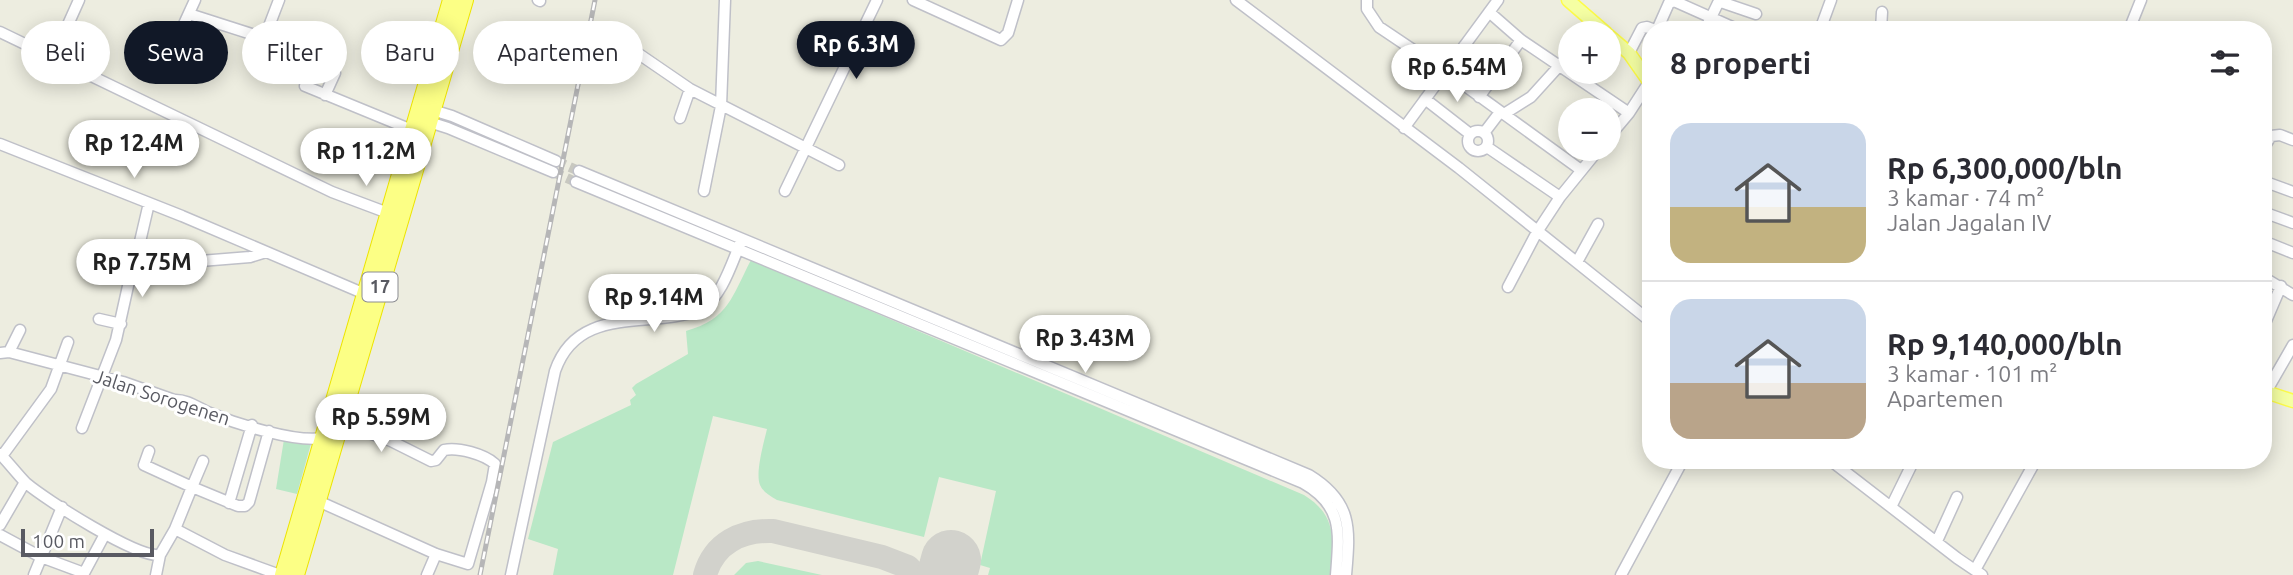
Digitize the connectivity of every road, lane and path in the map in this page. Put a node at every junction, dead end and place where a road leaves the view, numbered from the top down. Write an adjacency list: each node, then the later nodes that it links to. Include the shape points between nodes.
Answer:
1 (79, 0): 23 (street)
2 (195, 0): 20 (street)
3 (279, 0): 20 (street, via 261,37)
4 (451, 0): 57 (highway, 17)
5 (465, 0): 57 (highway, 17)
6 (725, 0): 54 (street)
7 (877, 0): 67 (street)
8 (913, 0): 17 (street)
9 (944, 0): 17 (street)
10 (1018, 0): 17 (street, via 1008,33 1001,40)
11 (1236, 0): 60 (street)
12 (1367, 0): 43 (street, via 1367,9 1380,27)
13 (1498, 0): 18 (street)
14 (1831, 0): 29 (street)
15 (2141, 0): 31 (street)
16 (1576, 3): 25 (main road)
17 (939, 12)
18 (1489, 12): 34 (street); 36 (street)
19 (1882, 12): 30 (street)
20 (189, 14): 24 (street)
21 (1756, 14): 22 (street, via 1721,2)
22 (1711, 18): 26 (street, via 1674,1); 27 (street); 28 (street)
23 (70, 21)
24 (186, 21)
25 (1586, 21)
26 (1660, 21)
27 (1710, 21)
28 (1718, 21)
29 (1823, 21)
30 (1882, 21)
31 (2133, 21)
32 (1642, 29): 38 (street)
33 (0, 32): 35 (street)
34 (1521, 40): 41 (street); 52 (street)
35 (21, 42)
36 (1464, 46): 40 (street); 43 (street)
37 (1621, 46): 38 (main road)
38 (1629, 53): 44 (main road)
39 (643, 57): 49 (street)
40 (1485, 62)
41 (1558, 65)
42 (1558, 67): 55 (street, via 1531,97)
43 (1446, 72): 52 (street); 53 (street)
44 (1642, 72)
45 (107, 84): 81 (street, via 328,190)
46 (330, 84): 51 (street)
47 (1586, 84): 56 (street)
48 (304, 86): 51 (street)
49 (690, 89): 54 (street); 58 (street)
50 (1642, 94): 56 (street)
51 (325, 95): 57 (street)
52 (1479, 97): 55 (street)
53 (1425, 99): 60 (street); 62 (street)
54 (721, 106): 67 (street); 76 (street)
55 (1502, 113): 61 (street); 73 (street)
56 (1629, 113): 59 (street)
57 (421, 117): 71 (street, via 452,116); 81 (highway, 17); 114 (highway, 17)
58 (680, 118)
59 (1621, 123)
60 (1404, 128): 72 (street)
61 (1484, 133): 62 (street); 66 (street)
62 (1470, 134): 68 (street, via 1467,143)
63 (2272, 136): 64 (street)
64 (2293, 140)
65 (0, 144): 80 (street)
66 (1487, 147): 68 (street); 79 (street)
67 (806, 149): 70 (street); 77 (street)
68 (1472, 150): 72 (street)
69 (1589, 161): 73 (street)
70 (839, 165)
71 (554, 166)
72 (1459, 168): 85 (street)
73 (1581, 170): 79 (street)
74 (578, 177): 86 (street)
75 (2272, 184): 78 (street)
76 (704, 191)
77 (785, 191)
78 (2293, 192)
79 (1560, 197): 85 (street)
80 (149, 204): 88 (street); 89 (street)
81 (388, 213): 97 (highway, 17)
82 (2272, 215): 83 (street)
83 (2293, 223)
84 (1598, 224): 91 (street)
85 (1537, 232): 91 (street); 96 (street)
86 (741, 243): 102 (street); 105 (street); 150 (street, via 708,306 601,326 566,349 555,371)
87 (2272, 245): 90 (street)
88 (139, 246)
89 (262, 251): 92 (street, via 250,257); 97 (street)
90 (2293, 253)
91 (1577, 262): 100 (street)
92 (132, 268): 93 (street); 103 (street)
93 (89, 270)
94 (2272, 282): 95 (street)
95 (2281, 286): 98 (street); 99 (street)
96 (1508, 287)
97 (365, 293): 118 (highway, 17)
98 (2293, 295)
99 (2272, 307)
100 (1642, 315)
101 (99, 318): 103 (street)
102 (944, 322): 105 (street); 152 (street, via 1297,468 1322,483 1338,499 1348,521)
103 (121, 324): 110 (street)
104 (20, 330): 108 (street)
105 (935, 330): 151 (street, via 1316,490 1331,506 1338,526)
106 (68, 342): 109 (street)
107 (2293, 345): 111 (street)
108 (4, 352): 109 (street, Jalan Sorogenen)
109 (60, 366): 110 (street, Jalan Sorogenen); 120 (street, via 51,389)
110 (102, 377): 115 (street, Jalan Sorogenen); 116 (street)
111 (2272, 378)
112 (2272, 394): 113 (main road)
113 (2293, 401)
114 (341, 423): 129 (highway, 17); 142 (street, via 431,461 452,449 486,457 495,464)
115 (252, 425): 117 (street, Jalan Sorogenen); 130 (street)
116 (82, 428)
117 (269, 431): 118 (street, Jalan Sorogenen, via 309,440); 130 (street, via 249,502 242,507)
118 (323, 438): 147 (highway, 17)
119 (149, 451): 127 (street, via 145,465)
120 (1, 455): 126 (street)
121 (203, 461): 127 (street)
122 (1678, 469): 153 (street)
123 (1842, 469): 132 (street)
124 (1910, 469): 132 (street)
125 (2030, 469): 143 (street)
126 (25, 482): 131 (street); 133 (street)
127 (192, 487): 130 (street); 134 (street)
128 (1957, 497): 137 (street)
129 (317, 501): 138 (street); 148 (highway, 17)
130 (229, 503)
131 (62, 507): 135 (street); 140 (street)
132 (1891, 507): 137 (street)
133 (0, 526)
134 (175, 529): 139 (street); 141 (street)
135 (105, 534): 139 (street); 144 (street)
136 (0, 535): 140 (street)
137 (1937, 541): 143 (street)
138 (436, 554): 142 (street); 149 (street)
139 (160, 555): 146 (street)
140 (41, 557): 144 (street); 145 (street)
141 (249, 570): 147 (street)
142 (466, 570)
143 (1979, 572)
144 (83, 574)
145 (34, 575)
146 (156, 575)
147 (282, 575)
148 (296, 575)
149 (428, 575)
150 (510, 575)
151 (1336, 575)
152 (1346, 575)
153 (1621, 575)

